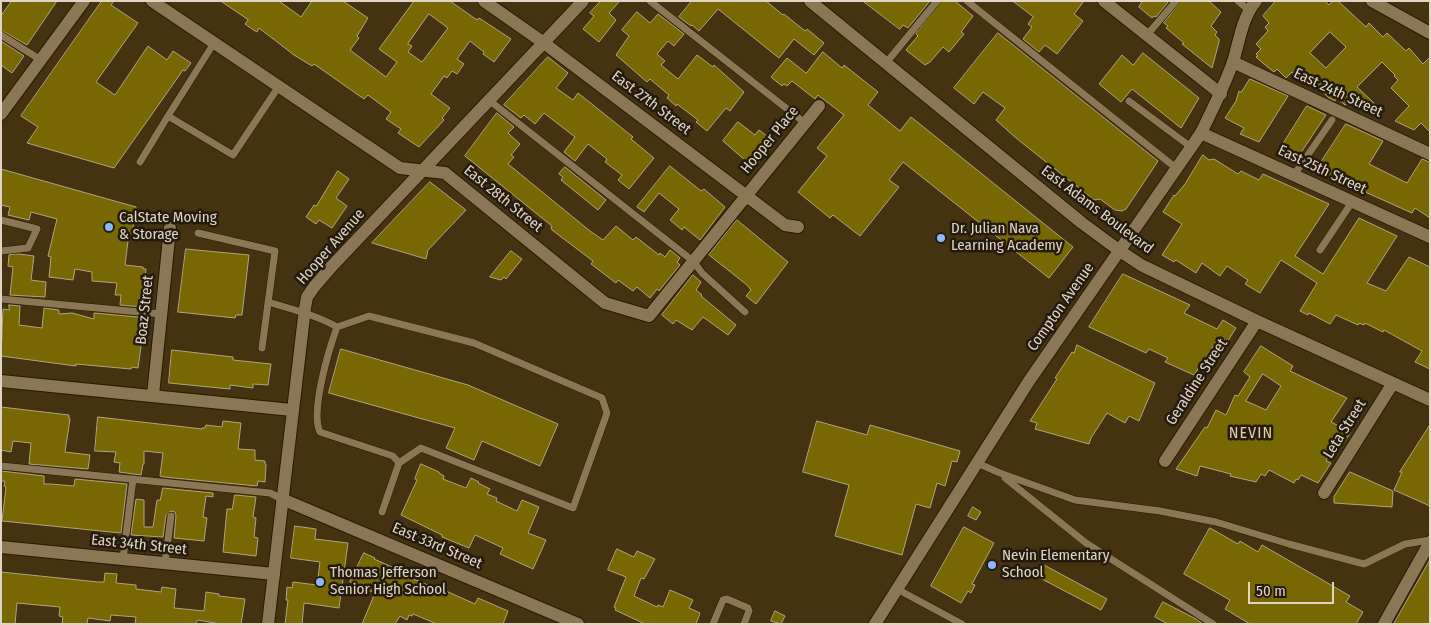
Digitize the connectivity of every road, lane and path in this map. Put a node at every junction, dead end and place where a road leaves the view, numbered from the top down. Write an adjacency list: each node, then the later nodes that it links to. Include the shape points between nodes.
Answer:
1 (84, 1): 19 (street)
2 (152, 1): 17 (street, East 28th Street)
3 (484, 1): 18 (street, East 27th Street)
4 (583, 1): 18 (street, Hooper Avenue)
5 (650, 1): 30 (lane)
6 (937, 1): 21 (lane)
7 (967, 1): 35 (lane)
8 (1104, 1): 16 (street)
9 (1176, 1): 16 (lane)
10 (1238, 1): 13 (lane)
11 (1372, 1): 14 (street)
12 (816, 3): 21 (street, East Adams Boulevard)
13 (1253, 6): 20 (street, Compton Avenue, via 1242,29)
14 (1430, 34)
15 (1, 35): 19 (lane)
16 (1147, 36): 23 (street)
17 (214, 43): 22 (street, East 28th Street); 28 (lane)
18 (544, 43): 24 (street, Hooper Avenue); 38 (street, East 27th Street)
19 (41, 60): 27 (street)
20 (1233, 62): 23 (street, Compton Avenue); 33 (street, East 24th Street)
21 (886, 63): 47 (street, East Adams Boulevard)
22 (279, 86): 28 (lane, via 233,155); 36 (street, East 28th Street, via 400,168)
23 (1221, 94): 31 (street, Compton Avenue)
24 (490, 101): 36 (street, Hooper Avenue); 48 (lane)
25 (1129, 101): 32 (lane)
26 (818, 106): 30 (street, Hooper Place)
27 (1, 114)
28 (168, 116): 34 (lane)
29 (1332, 120): 37 (lane)
30 (805, 123): 38 (street, Hooper Place)
31 (1201, 132): 32 (street, Compton Avenue); 37 (street, East 25th Street)
32 (1191, 147): 35 (street, Compton Avenue)
33 (1430, 154)
34 (140, 162)
35 (1176, 168): 47 (street, Compton Avenue)
36 (424, 171): 48 (street, East 28th Street, via 446,173 605,303 649,316); 52 (street, Hooper Avenue, via 320,280 308,297)
37 (1294, 175): 39 (street, East 25th Street)
38 (746, 195): 41 (street, East 27th Street, via 785,225); 48 (street, East 28th Street)
39 (1352, 202): 44 (street, East 25th Street); 45 (lane)
40 (1, 220): 46 (lane, via 37,229 28,248)
41 (798, 227)
42 (170, 228): 53 (street, Boaz Street)
43 (198, 233): 50 (lane, via 275,251)
44 (1430, 237)
45 (1320, 250)
46 (1, 251)
47 (1120, 251): 54 (street, East Adams Boulevard, via 1140,265); 63 (street, Compton Avenue)
48 (693, 262): 51 (lane)
49 (1, 299): 53 (lane)
50 (268, 302): 52 (lane); 56 (lane)
51 (745, 312)
52 (304, 313): 55 (lane); 61 (street, Hooper Avenue)
53 (161, 314): 59 (street, Boaz Street)
54 (1257, 321): 58 (street, East Adams Boulevard); 62 (street, Geraldine Street)
55 (337, 327): 64 (lane, via 327,355 317,426 320,432 393,456); 64 (lane, via 369,316 474,343 602,398 607,413 573,508 421,448)
56 (262, 348)
57 (1, 381): 59 (street)
58 (1393, 383): 60 (street, East Adams Boulevard); 68 (street, Leta Street)
59 (153, 395): 61 (street)
60 (1430, 400)
61 (292, 410): 69 (street, Hooper Avenue)
62 (1165, 461)
63 (977, 462): 66 (lane); 77 (street, Compton Avenue)
64 (399, 463): 70 (lane)
65 (1, 466): 67 (lane)
66 (1000, 473): 72 (lane, via 1075,500 1216,522 1364,564 1406,544); 84 (lane, via 1086,543)
67 (133, 479): 69 (lane, via 270,493); 74 (lane)
68 (1324, 493)
69 (282, 499): 76 (street, Hooper Avenue); 79 (street, East 33rd Street)
70 (382, 512)
71 (171, 516): 75 (lane)
72 (1430, 541): 85 (street)
73 (1, 547): 74 (street, East 34th Street)
74 (123, 560): 75 (street, East 34th Street)
75 (165, 564): 76 (street, East 34th Street)
76 (274, 574): 78 (street, Hooper Avenue)
77 (897, 589): 82 (street, Compton Avenue); 83 (lane)
78 (268, 624)
79 (578, 624)
80 (713, 624): 81 (lane, via 726,599 748,608)
81 (744, 624)
82 (875, 624)
83 (962, 624)
84 (1213, 624)
85 (1384, 624)

